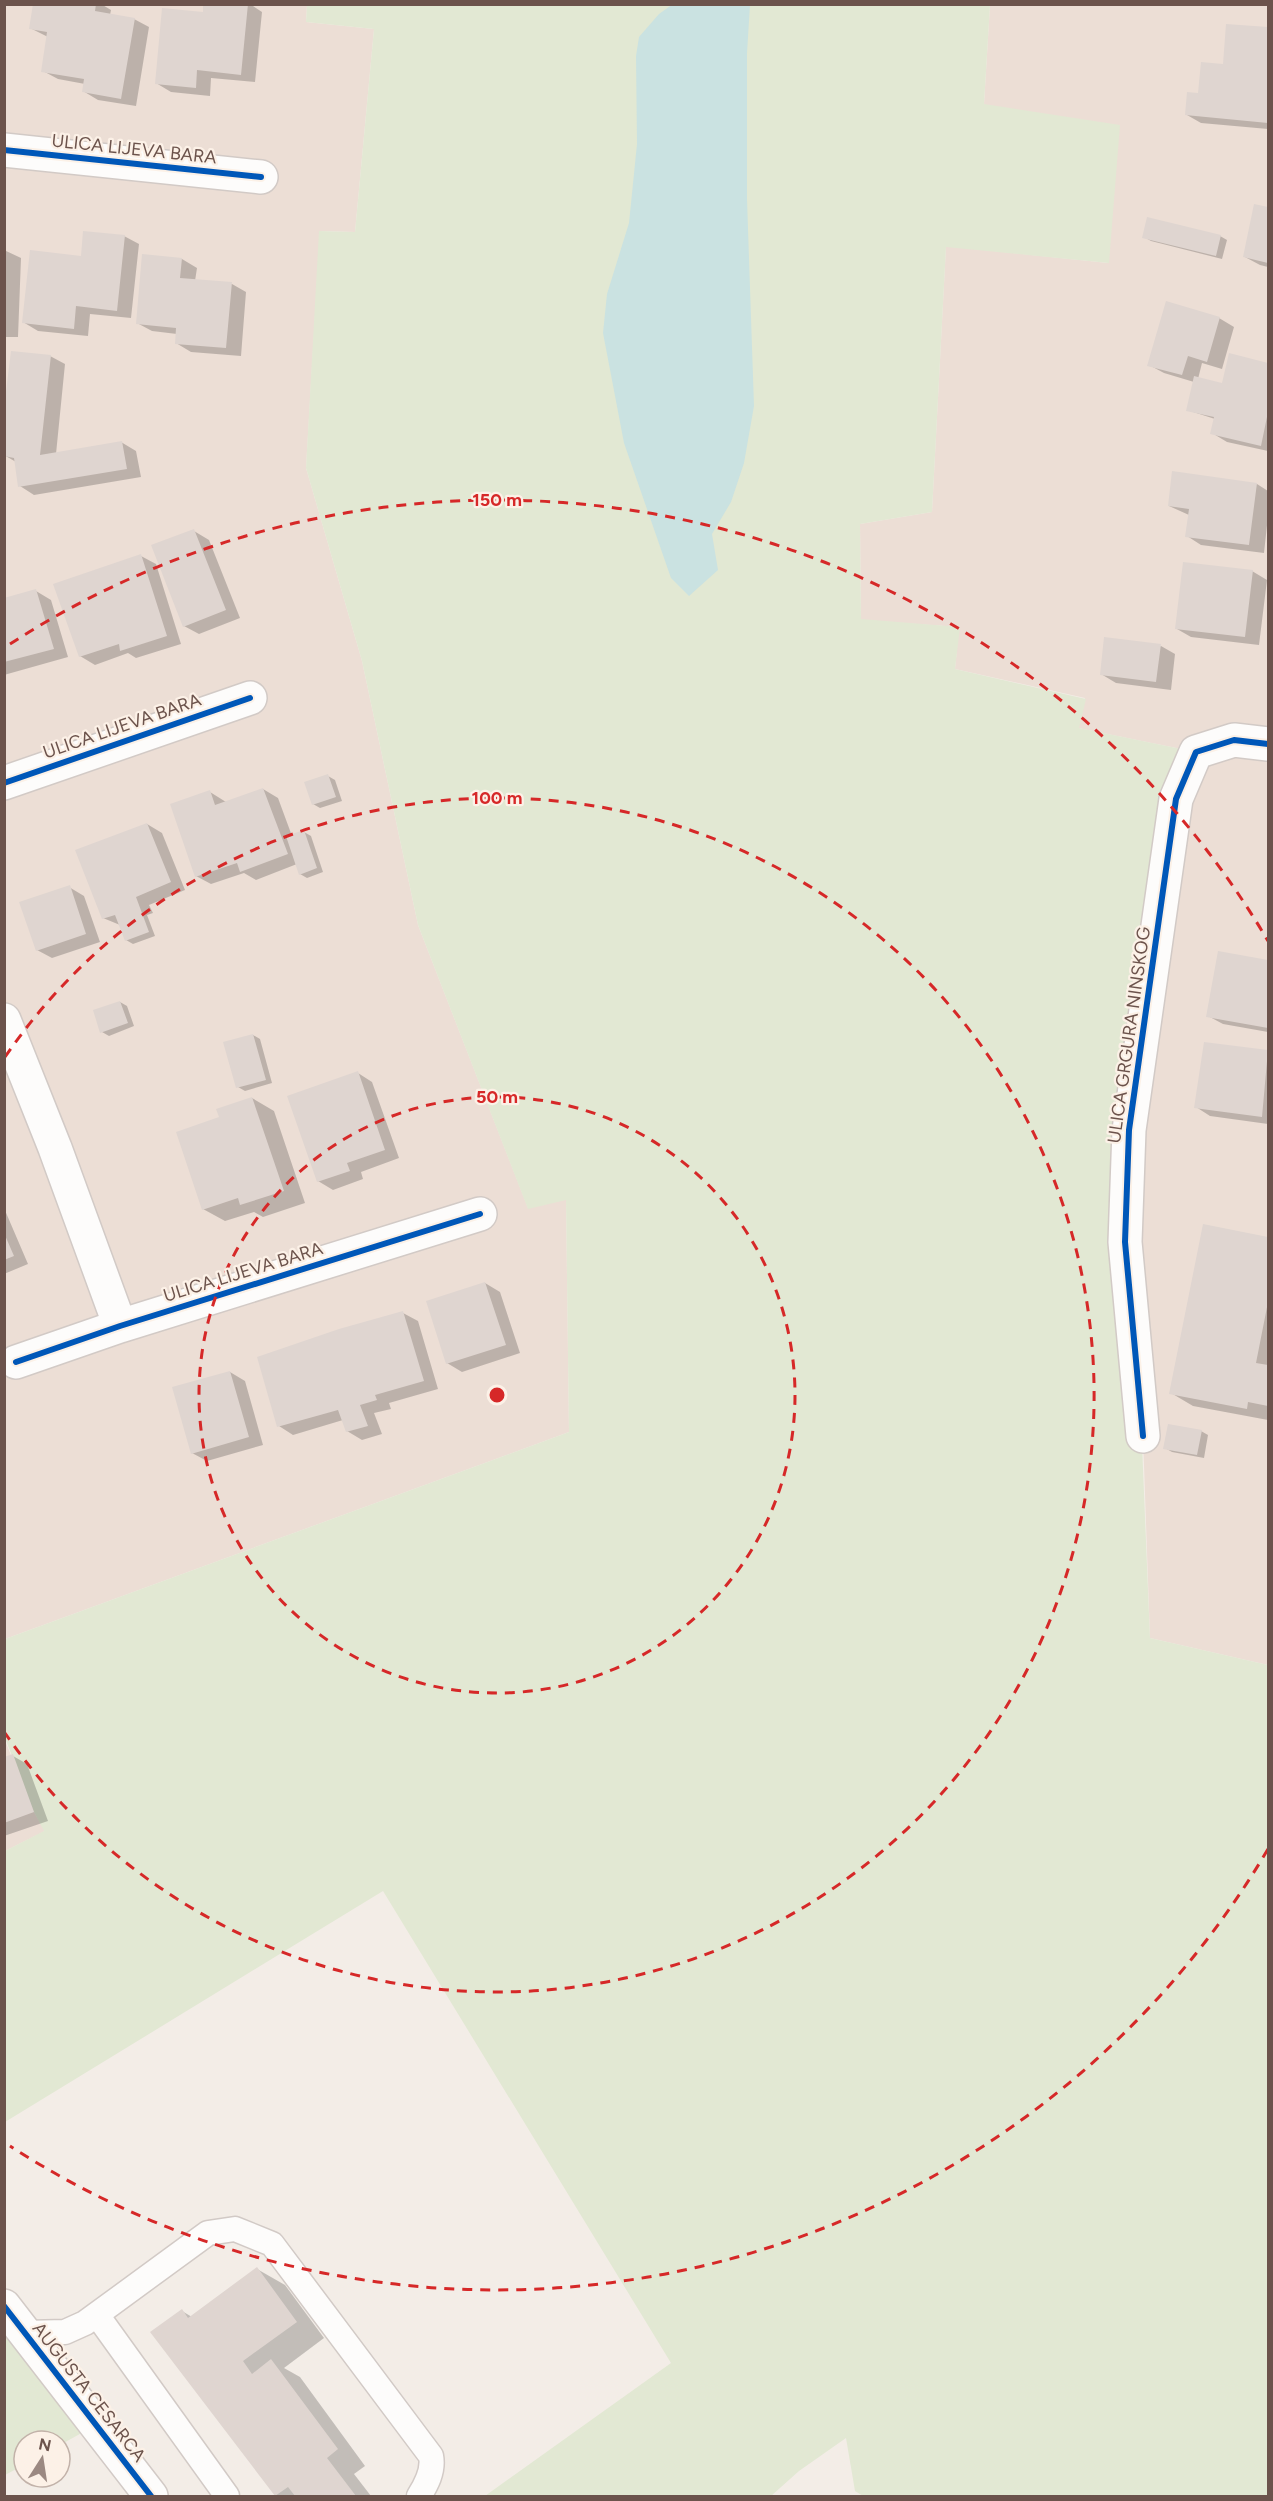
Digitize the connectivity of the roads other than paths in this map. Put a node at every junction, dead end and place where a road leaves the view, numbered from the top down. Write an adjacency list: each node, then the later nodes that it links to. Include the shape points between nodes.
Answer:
1 (4, 150): 2 (street, ULICA LIJEVA BARA)
2 (261, 177)
3 (250, 698): 5 (street, ULICA LIJEVA BARA)
4 (1269, 744): 10 (street, ULICA GRGURA NINSKOG, via 1234,740 1196,752 1176,799 1129,1130 1125,1242)
5 (4, 783)
6 (4, 1020): 8 (street)
7 (480, 1214): 8 (street, ULICA LIJEVA BARA)
8 (120, 1326): 9 (street, ULICA LIJEVA BARA)
9 (16, 1362)
10 (1143, 1436)
11 (4, 2306): 13 (street, AUGUSTA CESARCA)
12 (97, 2315): 13 (lane, via 65,2332); 15 (lane); 16 (lane, via 208,2233 235,2229 272,2244 431,2456 433,2465)
13 (25, 2333): 14 (street, AUGUSTA CESARCA)
14 (151, 2496)
15 (227, 2496)
16 (419, 2496)

